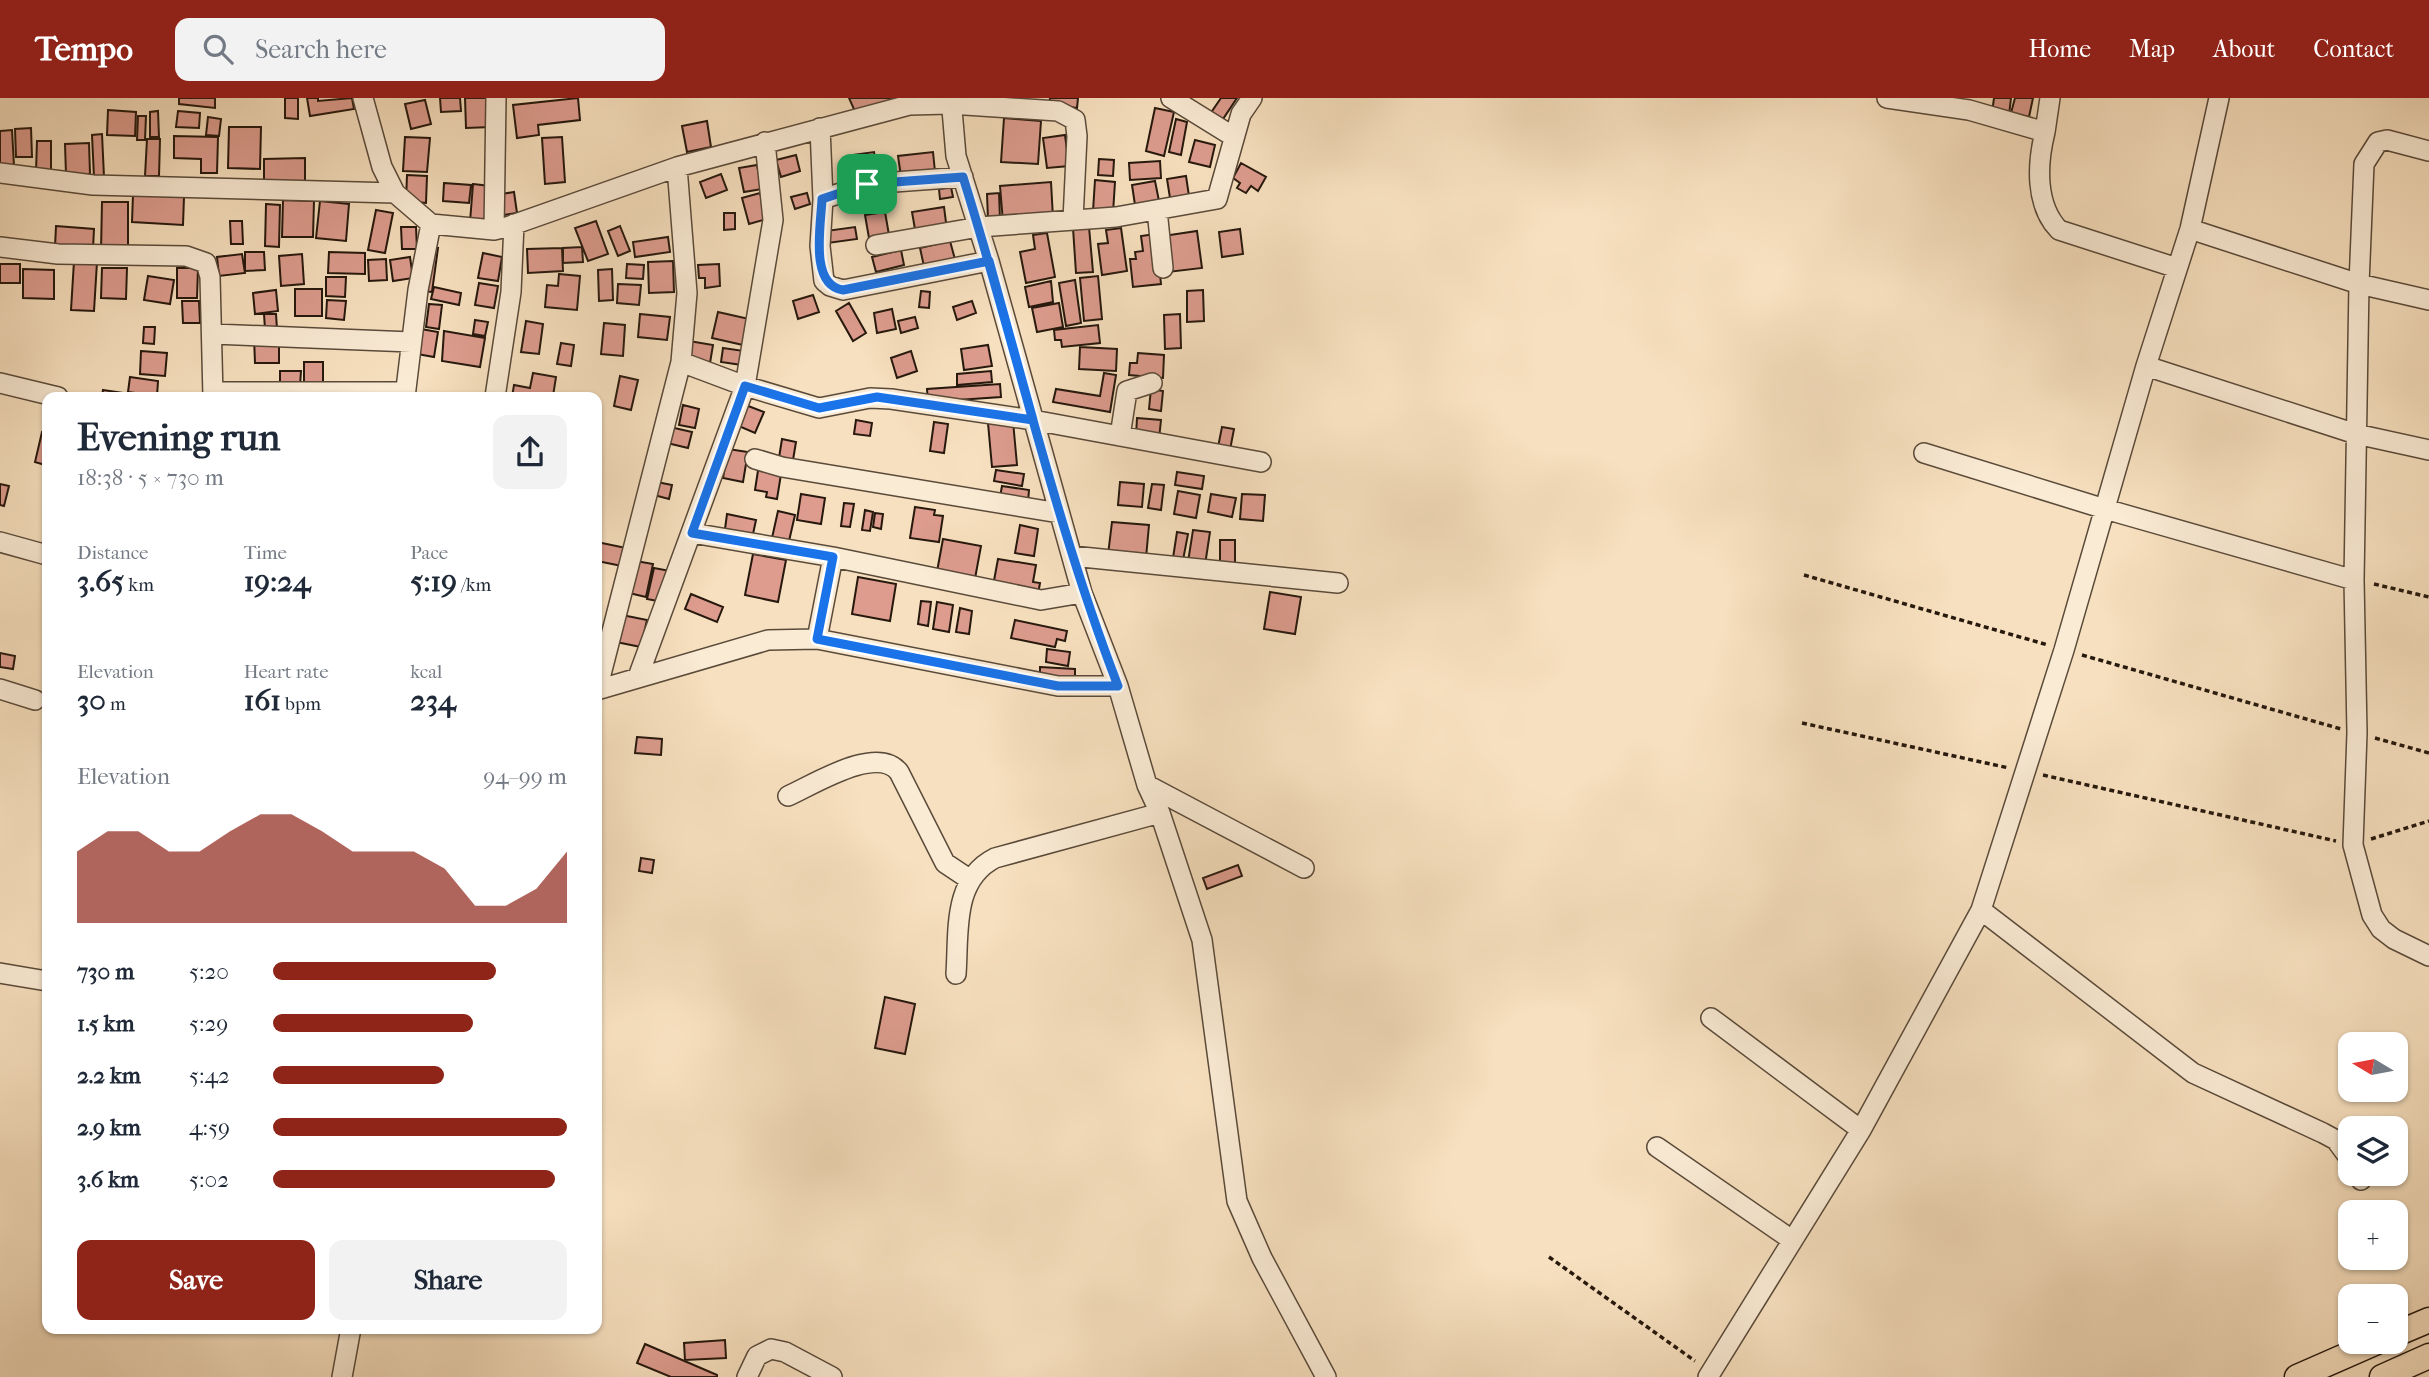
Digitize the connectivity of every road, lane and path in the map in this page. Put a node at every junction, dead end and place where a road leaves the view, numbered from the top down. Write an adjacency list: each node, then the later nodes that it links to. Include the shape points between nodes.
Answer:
1 (363, 98): 18 (street, via 382,167)
2 (496, 98): 26 (street)
3 (1171, 98): 12 (street)
4 (1252, 98): 12 (street)
5 (1892, 98): 11 (street, via 1969,110)
6 (2050, 98): 11 (street)
7 (2219, 98): 25 (street)
8 (950, 101): 9 (street); 17 (street, via 952,134); 21 (street, via 1058,111 1075,120)
9 (908, 102): 10 (street)
10 (820, 128): 13 (street); 19 (street)
11 (2045, 132): 31 (street, via 2039,185 2048,215 2059,230)
12 (1234, 137): 20 (street, via 1217,199)
13 (765, 142): 15 (street); 40 (street, via 773,220)
14 (2429, 151): 32 (street, via 2387,140 2370,151 2364,164)
15 (677, 167): 23 (street); 36 (street, via 687,293)
16 (0, 173): 18 (street, via 93,185)
17 (963, 177): 19 (street, via 867,184); 24 (street)
18 (396, 193): 22 (street)
19 (822, 199): 29 (street, via 824,281 836,289)
20 (1157, 210): 21 (street); 30 (street)
21 (1073, 220): 24 (street)
22 (431, 224): 26 (street); 35 (street)
23 (514, 224): 26 (street); 43 (street, via 511,292)
24 (979, 228): 27 (street); 29 (street)
25 (2190, 229): 31 (street); 32 (street)
26 (494, 230)
27 (876, 245)
28 (0, 247): 34 (street, via 58,254 200,259 209,268)
29 (989, 261): 45 (street)
30 (1163, 268)
31 (2177, 268): 37 (street)
32 (2359, 284): 33 (street); 46 (street)
33 (2429, 300)
34 (214, 334): 35 (street); 41 (street)
35 (411, 342): 42 (street)
36 (681, 362): 40 (street); 66 (street)
37 (2146, 366): 46 (street); 52 (street)
38 (0, 383): 44 (street)
39 (1152, 383): 47 (street, via 1127,391)
40 (745, 386): 45 (street, via 819,408 877,397); 54 (street)
41 (213, 392)
42 (405, 392)
43 (496, 392)
44 (42, 393)
45 (1033, 420): 47 (street); 53 (street)
46 (2356, 434): 48 (street); 60 (street)
47 (1120, 436): 51 (street)
48 (2429, 450)
49 (1924, 453): 52 (street)
50 (755, 459): 53 (street)
51 (1261, 462)
52 (2105, 509): 60 (street); 65 (street)
53 (1059, 513): 57 (street)
54 (692, 533): 58 (street); 67 (street)
55 (0, 542): 56 (street)
56 (42, 554)
57 (1072, 556): 61 (street); 62 (street)
58 (833, 557): 62 (street, via 1041,600); 64 (street)
59 (1804, 575): 65 (path)
60 (2354, 580): 63 (path); 73 (street)
61 (1338, 583)
62 (1082, 593): 68 (street)
63 (2429, 597)
64 (817, 639): 67 (street, via 768,640); 68 (street, via 1058,686)
65 (2064, 650): 73 (path); 75 (street)
66 (602, 670)
67 (638, 677): 69 (street)
68 (1118, 686): 76 (street)
69 (602, 688)
70 (0, 689): 71 (street)
71 (35, 700)
72 (1802, 723): 75 (path)
73 (2357, 733): 74 (path); 80 (street)
74 (2429, 753)
75 (2026, 771): 80 (path); 83 (street)
76 (1147, 785): 78 (street); 81 (street)
77 (788, 796): 82 (street, via 867,761 888,764 899,772 945,863)
78 (1160, 813): 82 (street, via 995,858); 103 (street, via 1202,940 1237,1201)
79 (2429, 821): 80 (path)
80 (2353, 845): 84 (street, via 2372,915 2381,929)
81 (1304, 868)
82 (969, 879): 86 (street, via 962,895)
83 (1981, 910): 89 (street); 90 (street, via 2193,1073)
84 (2429, 956)
85 (0, 973): 87 (street)
86 (956, 974)
87 (42, 980)
88 (1711, 1018): 89 (street)
89 (1861, 1130): 92 (street)
90 (2338, 1143)
91 (1657, 1147): 92 (street)
92 (1792, 1240): 99 (street)
93 (1549, 1257): 99 (path)
94 (2429, 1320): 95 (main road)
95 (2408, 1329)
96 (350, 1334): 100 (street)
97 (2350, 1354): 104 (main road)
98 (2429, 1356): 105 (main road)
99 (1710, 1375)
100 (342, 1377)
101 (747, 1377): 102 (street, via 757,1356 771,1349)
102 (832, 1377)
103 (1326, 1377)
104 (2297, 1377)
105 (2382, 1377)

